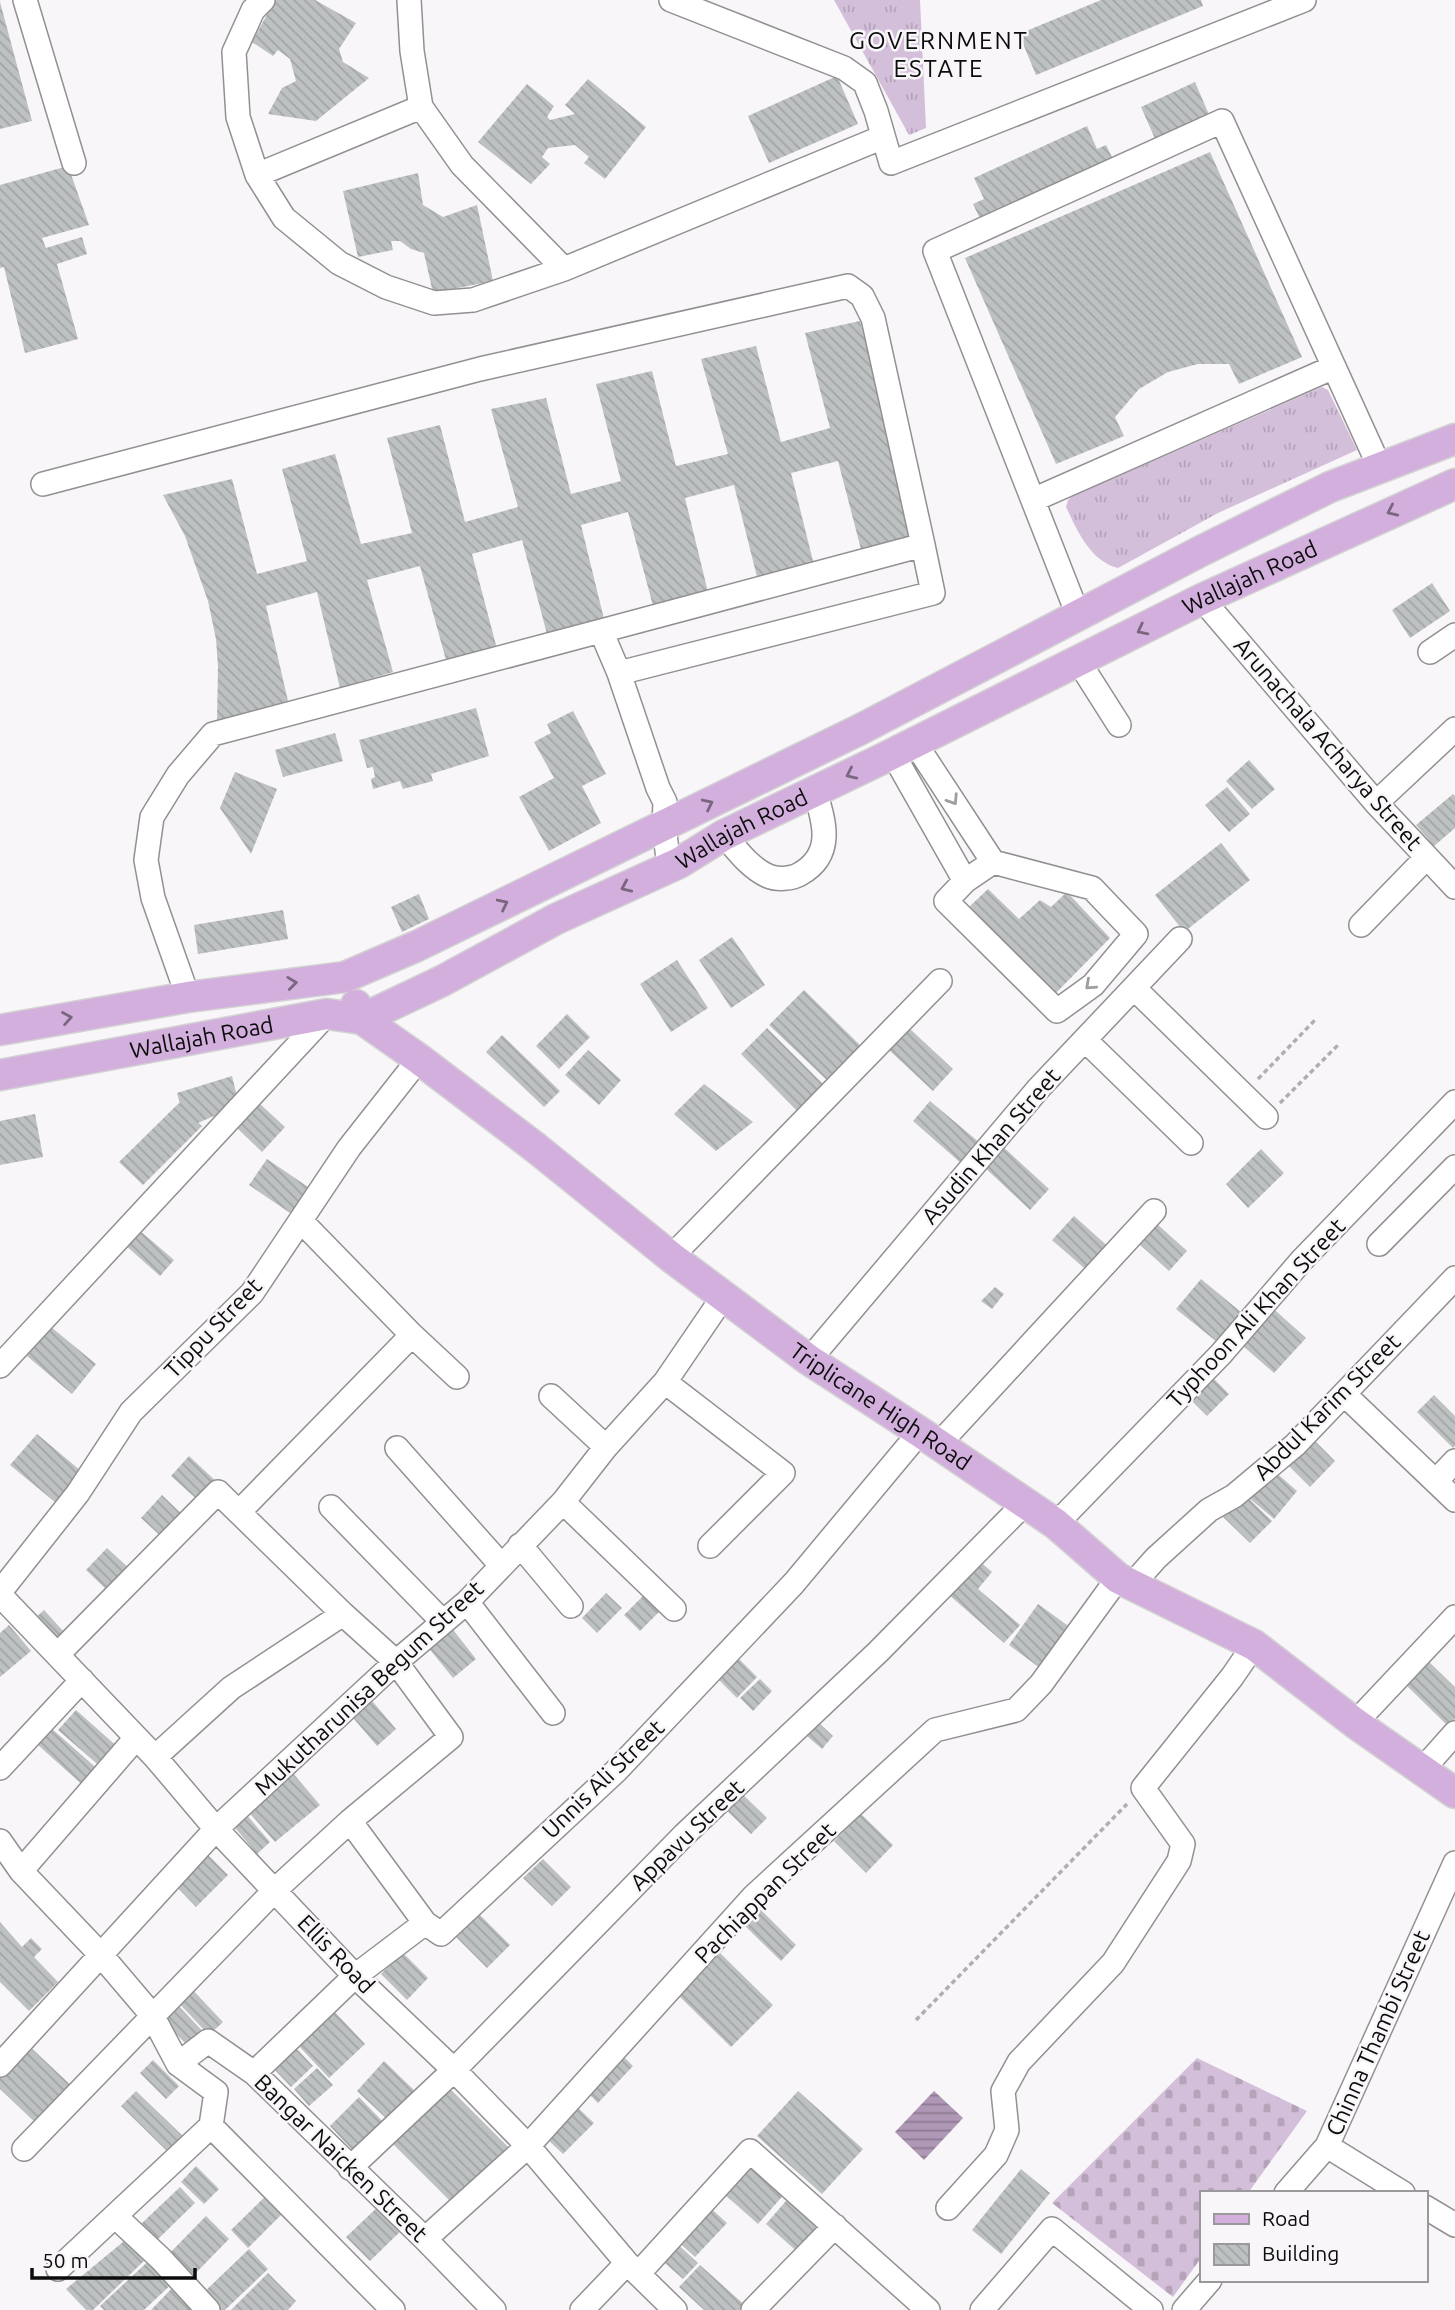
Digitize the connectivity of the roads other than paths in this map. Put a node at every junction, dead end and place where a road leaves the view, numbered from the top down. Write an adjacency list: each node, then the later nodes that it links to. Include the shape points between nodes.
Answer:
1 (25, 0): 8 (street)
2 (263, 0): 9 (street, via 253,10 234,52 237,117)
3 (409, 0): 6 (street)
4 (671, 0): 7 (street, via 844,68 865,83)
5 (1304, 0): 7 (street, via 891,163)
6 (421, 107): 9 (street); 10 (street, via 462,165)
7 (883, 137): 10 (street)
8 (74, 163)
9 (257, 175): 10 (street, via 284,218 339,263 386,287 434,303 473,300)
10 (564, 269)
11 (1334, 367): 13 (street); 16 (street); 16 (street, via 1222,121 935,251)
12 (1455, 439): 13 (main road, Wallajah Road)
13 (1380, 468): 19 (main road, Wallajah Road, via 1330,487)
14 (43, 484): 17 (street, via 480,369 848,286 862,296 873,318)
15 (1455, 484): 18 (main road, Wallajah Road, one-way to 18)
16 (1033, 500): 19 (street)
17 (923, 545): 20 (street); 24 (street, via 933,593)
18 (1202, 600): 23 (main road, Wallajah Road, one-way to 23); 29 (street, Arunachala Acharya Street)
19 (1078, 615): 30 (main road, Wallajah Road, one-way to 19)
20 (600, 631): 24 (street); 42 (street, via 213,734 178,775 152,817 146,860 153,898)
21 (1455, 635): 22 (street)
22 (1430, 652)
23 (1079, 662): 25 (street); 27 (main road, Wallajah Road)
24 (619, 673): 30 (street, via 665,802)
25 (1119, 725)
26 (1455, 729): 29 (street)
27 (904, 749): 28 (main road, Wallajah Road, one-way to 28); 33 (street, one-way to 33); 35 (street)
28 (815, 792): 31 (main road, Wallajah Road); 31 (street, via 824,821 824,847 811,868 794,878 772,878 758,870)
29 (1376, 803): 32 (street, Arunachala Acharya Street)
30 (664, 826): 34 (street); 39 (main road, Wallajah Road, one-way to 30)
31 (724, 835): 34 (main road, Wallajah Road)
32 (1427, 857): 36 (street, Arunachala Acharya Street); 37 (street)
33 (993, 862): 35 (street); 35 (street, one-way to 35, via 1092,888 1136,934 1093,985 1057,1011 946,901)
34 (670, 867): 44 (main road, Wallajah Road, one-way to 44, via 556,919)
35 (964, 881)
36 (1455, 887)
37 (1360, 925)
38 (1180, 939): 41 (street, Asudin Khan Street)
39 (345, 977): 42 (main road, Wallajah Road, one-way to 39); 44 (main road)
40 (940, 981): 56 (street)
41 (1135, 989): 46 (street, Asudin Khan Street); 50 (street)
42 (188, 997): 45 (main road, Wallajah Road, one-way to 42)
43 (327, 1014): 44 (main road, Wallajah Road); 48 (main road, Wallajah Road); 61 (street)
44 (362, 1019): 47 (main road, Triplicane High Road)
45 (0, 1030)
46 (1085, 1040): 51 (street); 60 (street, Asudin Khan Street, via 1038,1089)
47 (419, 1059): 54 (street, Tippu Street, via 349,1148); 56 (main road, Triplicane High Road)
48 (0, 1075)
49 (1455, 1102): 76 (street, Typhoon Ali Khan Street)
50 (1266, 1117)
51 (1191, 1143)
52 (1455, 1167): 55 (street)
53 (1154, 1212): 66 (street)
54 (301, 1221): 59 (street); 81 (street, Tippu Street, via 252,1293 131,1412 78,1493)
55 (1379, 1244)
56 (671, 1257): 58 (main road, Triplicane High Road)
57 (1455, 1278): 64 (street, Abdul Karim Street)
58 (723, 1297): 60 (main road, Triplicane High Road); 63 (street, Mukutharunisa Begum Street)
59 (412, 1335): 62 (street); 75 (street)
60 (809, 1360): 66 (main road, Triplicane High Road)
61 (0, 1366)
62 (457, 1377)
63 (665, 1382): 67 (street, Mukutharunisa Begum Street); 78 (street, via 783,1472)
64 (1344, 1394): 70 (street); 80 (street, Abdul Karim Street, via 1295,1446)
65 (551, 1396): 67 (street)
66 (929, 1438): 73 (main road, Triplicane High Road); 106 (street, Unnis Ali Street, via 616,1772 441,1934)
67 (606, 1447): 72 (street, Mukutharunisa Begum Street)
68 (397, 1448): 79 (street)
69 (1455, 1461): 70 (street)
70 (1436, 1481): 71 (street)
71 (1455, 1500)
72 (563, 1502): 77 (street, Mukutharunisa Begum Street); 84 (street)
73 (1025, 1503): 76 (main road, Triplicane High Road); 112 (street, Appavu Street, via 878,1652 684,1835)
74 (331, 1507): 87 (street)
75 (239, 1512): 85 (street); 89 (street, via 218,1492)
76 (1056, 1524): 80 (main road, Triplicane High Road)
77 (520, 1545): 79 (street, Mukutharunisa Begum Street); 83 (street)
78 (710, 1546)
79 (501, 1564): 82 (street, Mukutharunisa Begum Street)
80 (1125, 1581): 88 (main road, Triplicane High Road); 115 (street, Pachiappan Street, via 1016,1710 935,1730 754,1896)
81 (0, 1594): 89 (street, Ellis Road)
82 (467, 1602): 87 (street, Mukutharunisa Begum Street); 92 (street)
83 (570, 1606)
84 (674, 1609)
85 (343, 1614): 90 (street); 96 (street, via 231,1688)
86 (1455, 1617): 93 (street)
87 (442, 1621): 90 (street, Mukutharunisa Begum Street)
88 (1254, 1645): 93 (main road, Triplicane High Road); 121 (street, via 1143,1788 1183,1844 1179,1861 1113,1963 1019,2062 1003,2091 1007,2130 996,2154)
89 (58, 1654): 91 (street, Ellis Road)
90 (396, 1662): 100 (street, via 451,1737); 101 (street, Mukutharunisa Begum Street)
91 (82, 1680): 95 (street, Ellis Road); 97 (street)
92 (554, 1713)
93 (1355, 1723): 98 (main road, Triplicane High Road)
94 (1455, 1733): 98 (street)
95 (136, 1738): 96 (street, Ellis Road); 104 (street)
96 (155, 1757): 101 (street, Ellis Road)
97 (0, 1768)
98 (1423, 1769): 99 (main road, Triplicane High Road)
99 (1455, 1793)
100 (350, 1821): 105 (street); 106 (street)
101 (216, 1829): 105 (street, Ellis Road); 107 (street, Mukutharunisa Begum Street)
102 (0, 1841): 104 (street)
103 (1455, 1863): 116 (street, Chinna Thambi Street)
104 (21, 1871): 107 (street)
105 (276, 1889): 108 (street, Ellis Road); 109 (street)
106 (425, 1923): 108 (street)
107 (101, 1955): 109 (street); 111 (street, Mukutharunisa Begum Street)
108 (355, 1976): 112 (street, Ellis Road); 113 (street)
109 (152, 2015): 110 (street); 117 (street)
110 (178, 2064): 113 (street, Bangar Naicken Street, via 208,2041); 114 (street, via 216,2092)
111 (0, 2065)
112 (454, 2070): 115 (street, Ellis Road); 118 (street, Appavu Street)
113 (254, 2073): 118 (street, Bangar Naicken Street)
114 (211, 2126): 123 (street); 131 (street)
115 (527, 2146): 126 (street, Pachiappan Street); 127 (street, Ellis Road)
116 (1327, 2146): 119 (street, Chinna Thambi Street); 120 (street)
117 (24, 2149)
118 (350, 2168): 126 (street, Bangar Naicken Street)
119 (1288, 2191)
120 (1400, 2191)
121 (948, 2208)
122 (1427, 2208): 124 (street)
123 (116, 2217): 128 (street); 130 (street)
124 (1455, 2225)
125 (835, 2226): 127 (street, via 750,2151); 135 (street); 136 (street)
126 (425, 2239): 132 (street, Bangar Naicken Street)
127 (632, 2268): 133 (street); 134 (street, Ellis Road)
128 (58, 2269)
129 (1208, 2282): 139 (street)
130 (208, 2310)
131 (393, 2310)
132 (494, 2310)
133 (582, 2310)
134 (675, 2310)
135 (753, 2310)
136 (928, 2310)
137 (982, 2310): 138 (street, via 1052,2229)
138 (1151, 2310)
139 (1184, 2310)

